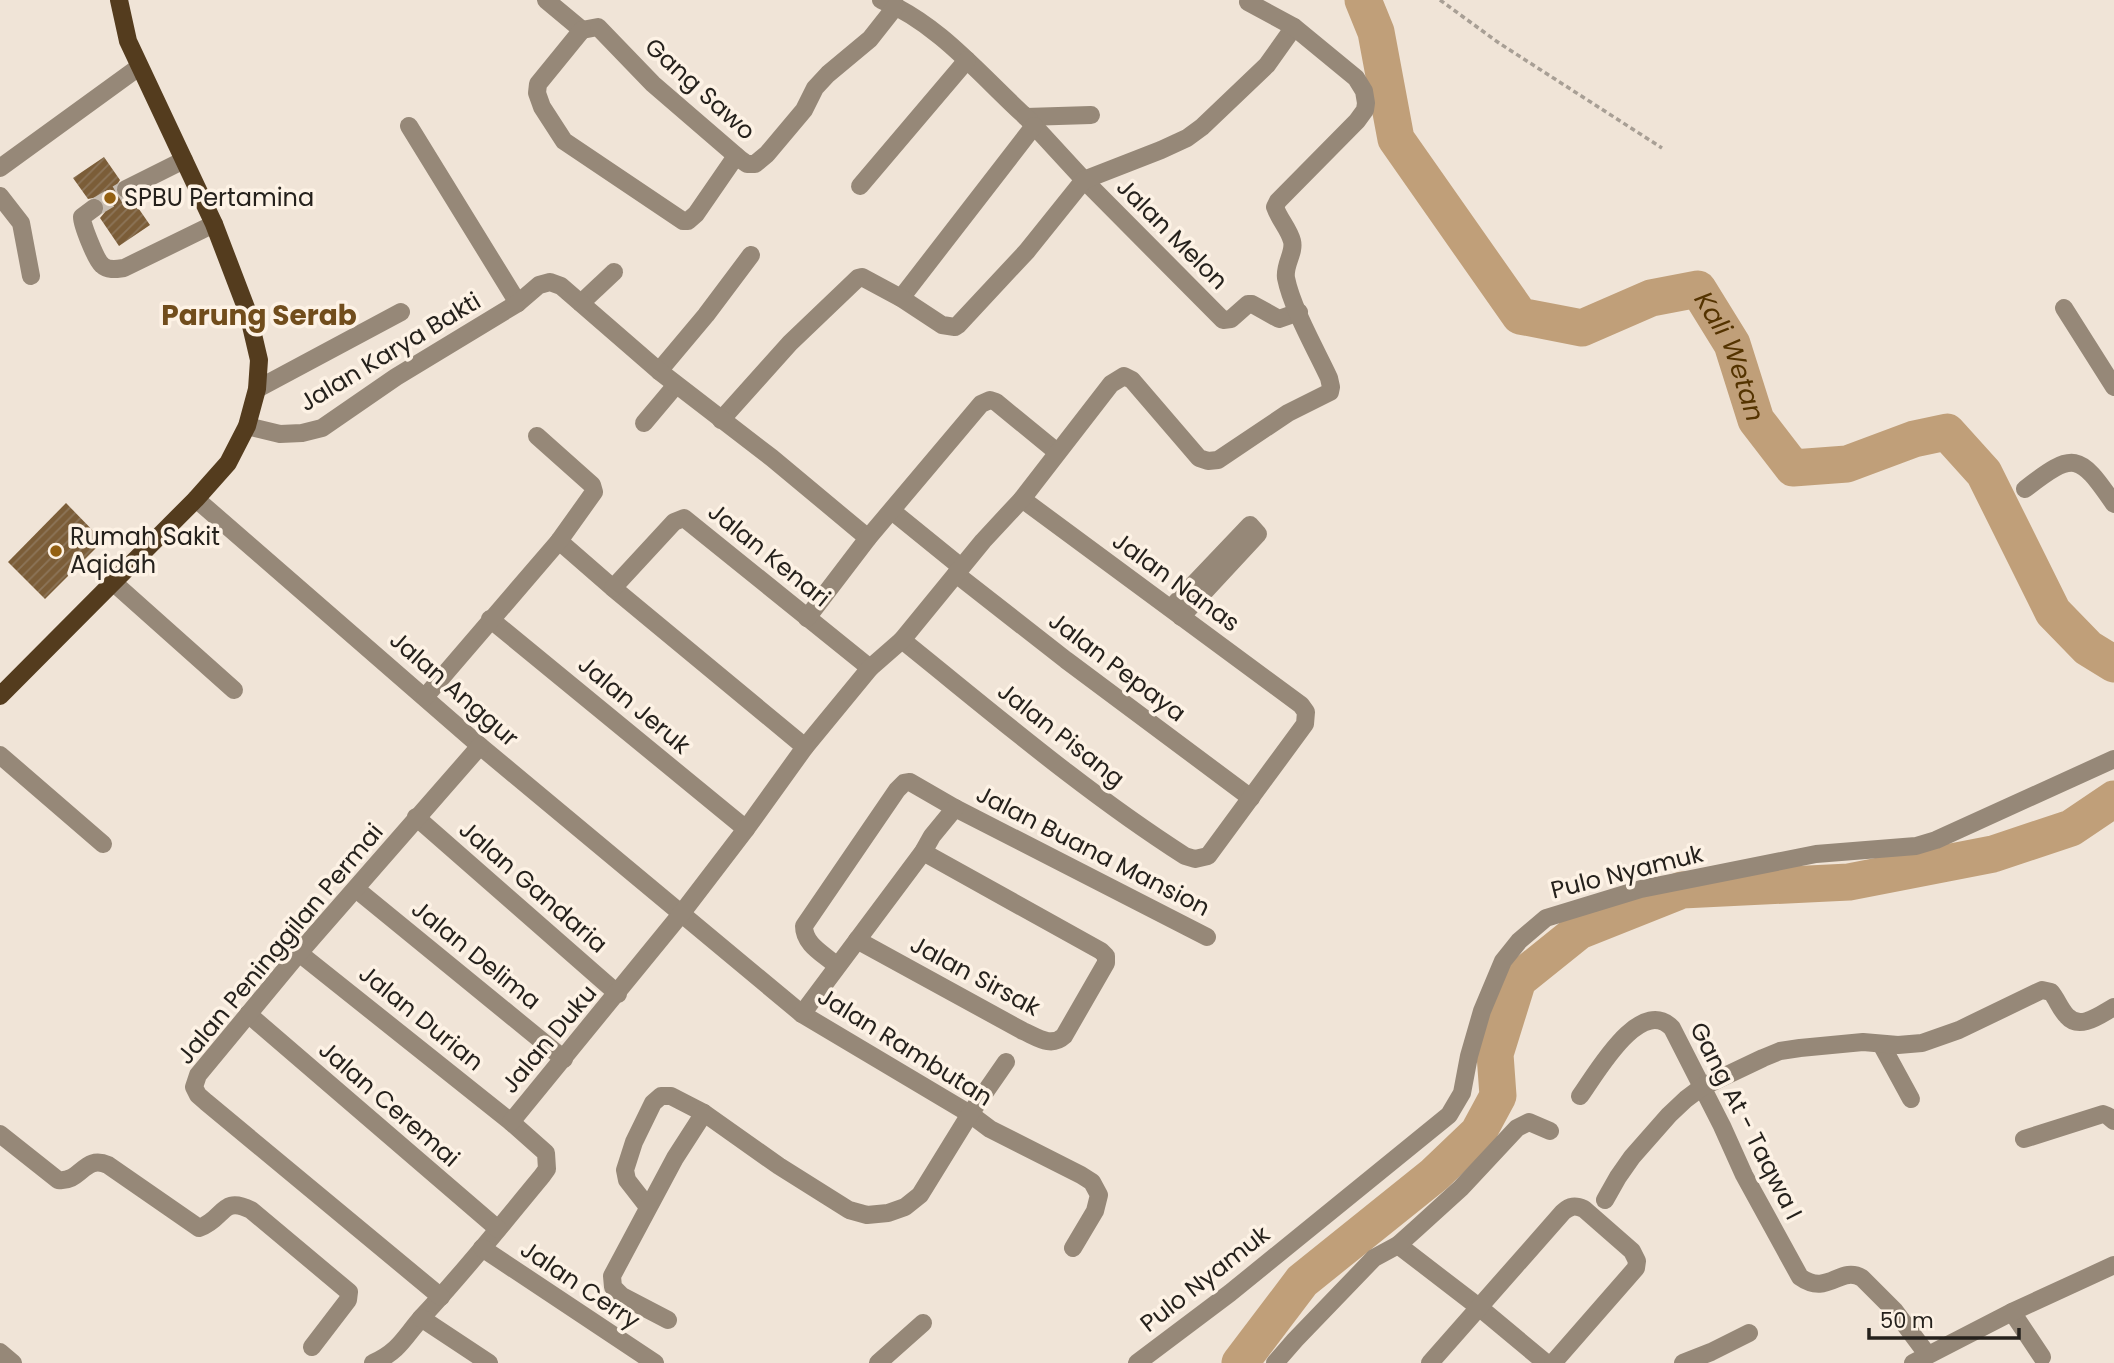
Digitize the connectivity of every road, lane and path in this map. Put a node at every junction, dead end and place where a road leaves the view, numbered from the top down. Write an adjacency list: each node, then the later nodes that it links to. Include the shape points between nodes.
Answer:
1 (119, 0): 9 (main road)
2 (546, 0): 7 (street, Gang Sawo)
3 (1440, 0): 13 (path)
4 (1248, 2): 6 (street)
5 (889, 3): 8 (street, Jalan Melon); 14 (street, Gang Sawo, via 870,39 815,88 804,110 767,154 755,164)
6 (1294, 27): 17 (street, Jalan Melon, via 1267,65 1187,138); 31 (street, via 1356,78 1366,103 1357,121 1275,207 1293,242 1286,278)
7 (582, 30): 14 (street, Gang Sawo, via 598,27); 14 (street, via 538,84 542,107 564,141 683,221 696,214)
8 (967, 60): 11 (street, Jalan Melon); 18 (street)
9 (139, 67): 15 (main road); 16 (street)
10 (1091, 115): 11 (street)
11 (1030, 121): 17 (street, Jalan Melon); 26 (street)
12 (409, 126): 27 (street)
13 (1662, 148)
14 (736, 156)
15 (184, 160): 19 (street); 22 (main road)
16 (0, 168)
17 (1084, 180): 26 (street, via 1027,251 955,327 942,325); 31 (street, Jalan Melon, via 1223,320 1248,304 1279,319)
18 (860, 186)
19 (125, 188)
20 (0, 196): 25 (street, via 21,223)
21 (94, 208): 22 (street, via 82,217 82,225 102,265 111,270)
22 (214, 225): 35 (main road, via 253,329 259,360)
23 (751, 256): 32 (street)
24 (614, 272): 28 (street)
25 (31, 276)
26 (901, 298): 36 (street, via 862,277 855,279)
27 (517, 303): 28 (street, Jalan Karya Bakti, via 538,285 550,282); 38 (street, Jalan Karya Bakti, via 322,428 280,434)
28 (581, 303): 32 (street)
29 (2064, 307): 34 (street)
30 (401, 312): 35 (street)
31 (1299, 312): 40 (street, via 1329,378 1330,392 1217,460 1199,458 1124,376 1111,384)
32 (659, 371): 33 (street)
33 (676, 385): 36 (street); 37 (street)
34 (2114, 387)
35 (257, 389): 38 (main road)
36 (721, 420): 46 (street)
37 (644, 423)
38 (247, 426): 42 (main road, via 228,463)
39 (537, 436): 47 (street, via 592,485 594,492)
40 (1057, 452): 43 (street); 45 (street, via 996,402 985,401)
41 (2025, 489): 44 (street, via 2051,469 2071,461 2090,472)
42 (196, 499): 49 (main road); 58 (street, Jalan Anggur)
43 (1022, 499): 48 (street); 51 (street, Jalan Nanas)
44 (2114, 504)
45 (892, 511): 46 (street); 48 (street)
46 (868, 538): 52 (street)
47 (559, 541): 50 (street); 53 (street)
48 (958, 571): 54 (street); 63 (street, Jalan Pepaya, via 1066,660)
49 (114, 583): 56 (street); 57 (main road)
50 (613, 588): 52 (street, Jalan Kenari, via 674,522 684,518); 60 (street)
51 (1176, 612): 51 (street, via 1250,525 1258,534); 63 (street, Jalan Nanas, via 1306,712 1305,723)
52 (807, 618): 55 (street, Jalan Kenari)
53 (491, 619): 58 (street); 66 (street, Jalan Jeruk)
54 (902, 640): 55 (street); 63 (street, Jalan Pisang, via 1114,808 1185,856 1208,856)
55 (870, 668): 60 (street)
56 (234, 690)
57 (0, 696)
58 (425, 697): 59 (street, Jalan Anggur)
59 (480, 746): 65 (street, Jalan Peninggilan Permai); 70 (street, Jalan Anggur)
60 (805, 747): 66 (street)
61 (0, 755): 67 (street)
62 (2114, 759): 102 (street, Pulo Nyamuk, via 1916,846 1816,854 1641,889 1546,918 1503,961 1482,1011 1462,1093 1450,1115)
63 (1251, 798)
64 (955, 808): 68 (street, Jalan Buana Mansion); 71 (street, Jalan Buana Mansion); 74 (street, Jalan Buana Mansion, via 910,782 897,790 804,926 804,936)
65 (416, 817): 69 (street, Jalan Peninggilan Permai); 75 (street, Jalan Gandaria)
66 (746, 829): 70 (street)
67 (103, 844)
68 (923, 852): 72 (street, Jalan Buana Mansion); 72 (street, Jalan Sirsak, via 1106,956 1064,1035 1047,1042 1023,1031)
69 (356, 889): 73 (street, Jalan Peninggilan Permai); 80 (street, Jalan Delima)
70 (681, 914): 75 (street, Jalan Duku); 78 (street, Jalan Rambutan)
71 (1208, 937)
72 (857, 940): 74 (street, Jalan Buana Mansion)
73 (299, 953): 77 (street, Jalan Peninggilan Permai); 88 (street, Jalan Durian)
74 (837, 966): 78 (street, Jalan Buana Mansion)
75 (618, 994): 80 (street, Jalan Duku)
76 (2114, 1007): 79 (street, via 2090,1020 2075,1021 2066,1016 2051,992 2042,990 1943,1036)
77 (248, 1014): 94 (street, Jalan Ceremai); 100 (street, Jalan Peninggilan Permai, via 198,1075 194,1087 198,1095)
78 (802, 1014): 86 (street, Jalan Rambutan)
79 (1881, 1044): 82 (street, via 1780,1051); 84 (street)
80 (564, 1059): 88 (street, Jalan Duku)
81 (1006, 1062): 86 (street)
82 (1702, 1087): 83 (street, Gang At - Taqwa I, via 1672,1028 1661,1020 1641,1024 1621,1039); 92 (street, via 1668,1115 1632,1157); 112 (street, Gang At - Taqwa I, via 1800,1277 1818,1285 1850,1274 1862,1278 1894,1310)
83 (1580, 1096)
84 (1911, 1099)
85 (704, 1113): 86 (street, via 849,1210 867,1215 905,1207 920,1195); 93 (street); 93 (street, via 671,1096 661,1096 653,1103 625,1170 626,1181)
86 (970, 1114): 97 (street, Jalan Rambutan, via 1092,1182 1099,1195 1095,1211)
87 (2114, 1121): 91 (street, via 2102,1114)
88 (512, 1122): 94 (street, Jalan Duku, via 546,1153 547,1169)
89 (1550, 1131): 95 (street, via 1529,1122 1522,1124)
90 (0, 1134): 108 (street, via 58,1180 65,1181 93,1162 108,1165 199,1228 229,1205 239,1203 251,1210 349,1292 348,1300)
91 (2024, 1139)
92 (1605, 1199)
93 (648, 1206): 105 (street, via 612,1276 613,1287)
94 (498, 1229): 96 (street, Jalan Duku)
95 (1398, 1245): 101 (street); 118 (street, via 1374,1258)
96 (482, 1248): 100 (street, Jalan Duku); 115 (street, Jalan Cerry)
97 (1073, 1248)
98 (2114, 1265): 103 (street)
99 (1225, 1287): 102 (street, via 1208,1301)
100 (441, 1297): 104 (street, Jalan Duku)
101 (1480, 1308): 119 (street); 120 (street); 121 (street, via 1568,1207 1584,1209 1632,1251 1636,1268)
102 (1206, 1311): 117 (street, Pulo Nyamuk)
103 (2012, 1312): 110 (street); 112 (street)
104 (421, 1318): 111 (street, Jalan Duku); 114 (street)
105 (668, 1320)
106 (923, 1323): 116 (street)
107 (1749, 1333): 122 (street)
108 (312, 1347)
109 (0, 1352): 113 (street)
110 (2042, 1357)
111 (384, 1359)
112 (1920, 1359)
113 (13, 1363)
114 (489, 1363)
115 (652, 1363)
116 (878, 1363)
117 (1137, 1363)
118 (1275, 1363)
119 (1430, 1363)
120 (1546, 1363)
121 (1553, 1363)
122 (1683, 1363)

